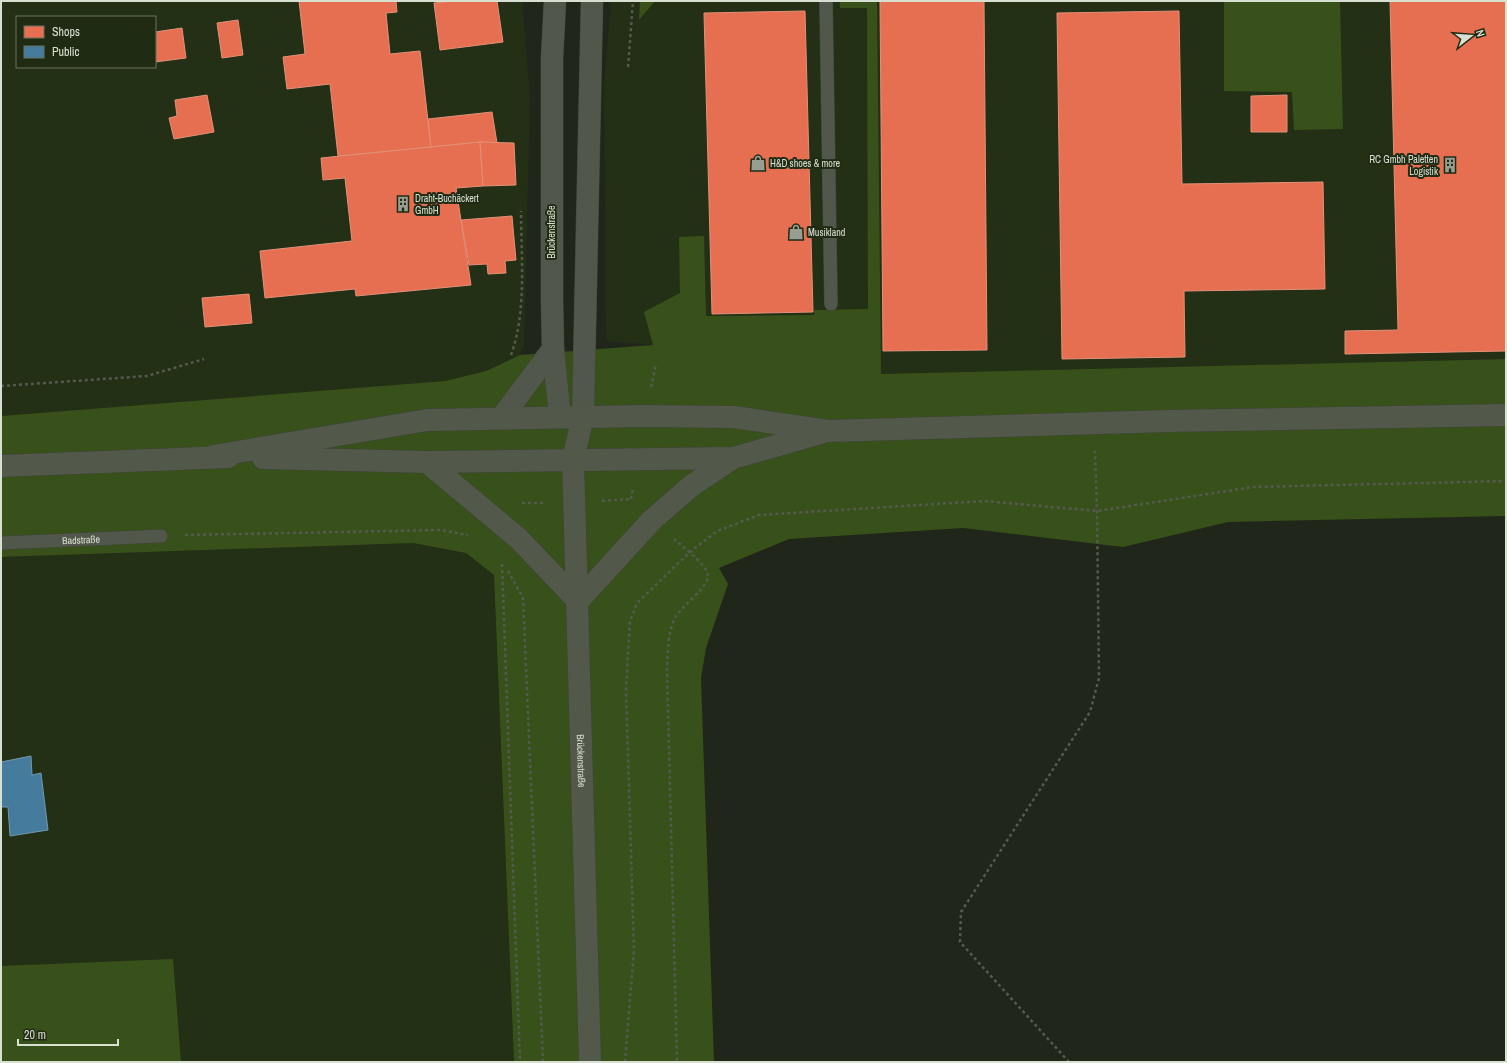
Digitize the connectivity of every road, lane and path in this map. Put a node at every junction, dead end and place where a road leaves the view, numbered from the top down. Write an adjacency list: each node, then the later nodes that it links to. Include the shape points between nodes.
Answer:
1 (555, 1): 8 (street, Brückenstraße, via 551,196)
2 (592, 1): 13 (street, Brückenstraße)
3 (633, 1): 5 (path)
4 (826, 1): 7 (lane)
5 (628, 67)
6 (521, 206): 10 (path, via 520,301 515,342)
7 (830, 304)
8 (553, 349): 14 (street, Brückenstraße); 15 (street)
9 (204, 359): 11 (path, via 147,376)
10 (508, 362)
11 (1, 386)
12 (1506, 415): 16 (main road)
13 (583, 416): 14 (main road); 17 (main road, via 734,417); 20 (main road, Brückenstraße)
14 (560, 417): 15 (main road); 20 (main road, Brückenstraße)
15 (502, 418): 18 (main road, via 427,420)
16 (1094, 423): 17 (main road); 24 (path)
17 (828, 431): 19 (main road)
18 (214, 456): 21 (main road); 22 (main road)
19 (733, 458): 20 (main road); 29 (main road, via 691,486 652,520)
20 (573, 460): 21 (main road); 29 (main road, Brückenstraße)
21 (427, 462): 29 (main road, via 519,539)
22 (1, 466)
23 (1506, 481): 24 (path, via 1253,487)
24 (1097, 511): 28 (path, via 984,500 759,515 717,531); 35 (path, via 1099,678 1090,712 961,912 960,942)
25 (471, 535): 26 (path, via 440,530)
26 (161, 536): 27 (lane, Badstraße)
27 (1, 543)
28 (690, 552): 33 (path, via 637,603 630,621 626,689 634,950); 34 (path, via 708,574 706,583 676,616 669,636 667,670)
29 (578, 601): 32 (main road, Brückenstraße)
30 (520, 1062): 31 (path, via 502,561 523,598)
31 (543, 1062)
32 (590, 1062)
33 (625, 1062)
34 (677, 1062)
35 (1069, 1062)

